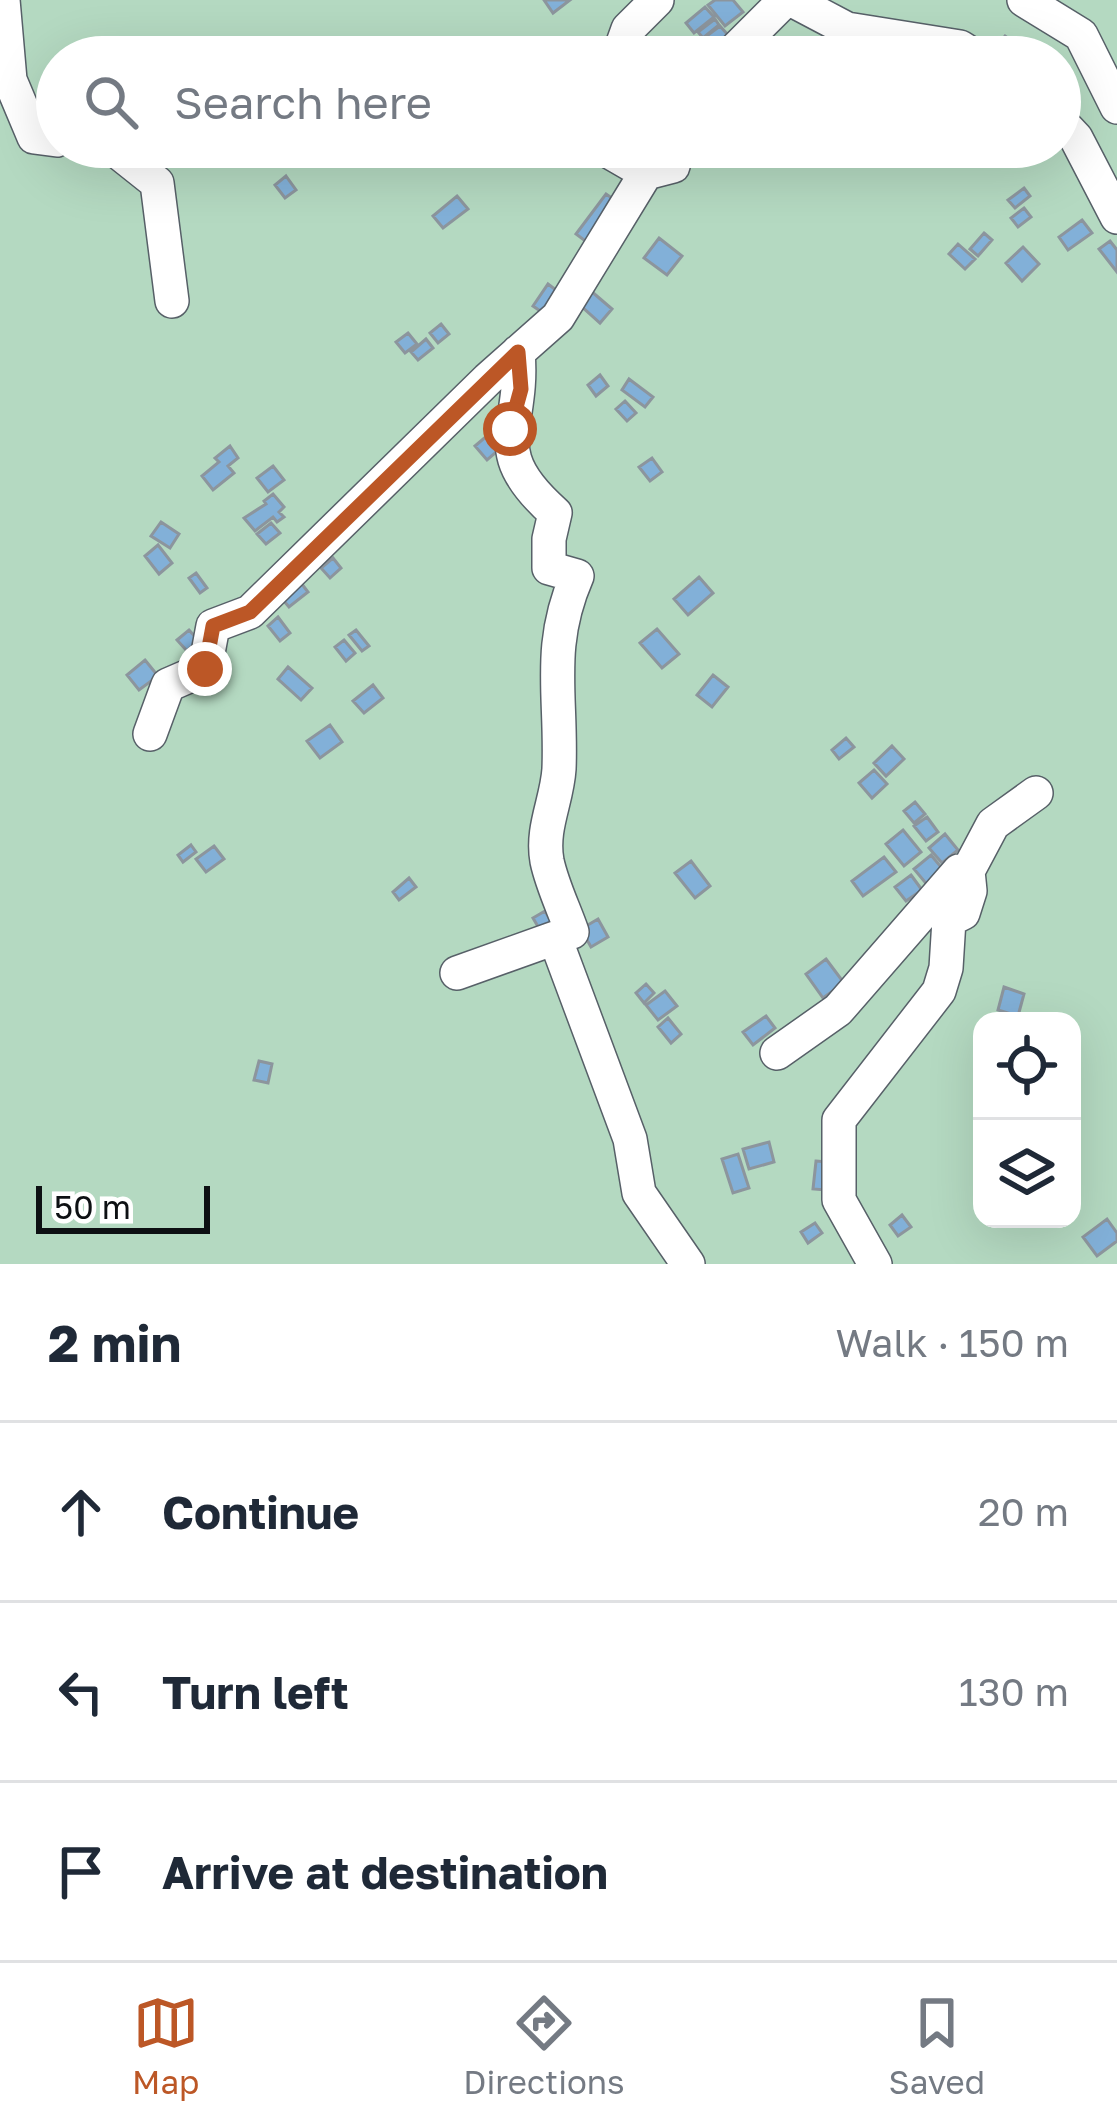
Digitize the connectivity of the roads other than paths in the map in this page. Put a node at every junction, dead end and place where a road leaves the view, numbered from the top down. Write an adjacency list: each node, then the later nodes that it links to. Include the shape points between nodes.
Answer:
1 (3, 0): 9 (street, via 10,80)
2 (657, 0): 5 (street)
3 (789, 0): 6 (street); 7 (street, via 847,29)
4 (1024, 0): 8 (street, via 1081,35)
5 (626, 36)
6 (750, 36)
7 (894, 36)
8 (1117, 107)
9 (36, 137)
10 (1081, 148): 15 (street)
11 (138, 168): 16 (street, via 157,183)
12 (639, 168): 14 (street)
13 (664, 168): 14 (street)
14 (646, 172): 17 (street, via 558,317)
15 (1117, 217)
16 (172, 302)
17 (518, 352): 18 (street, via 250,612 213,626 205,669 168,685); 21 (street, via 511,456 527,488 555,513 550,568 577,576 562,610 559,776 546,823 547,861 572,932)
18 (150, 734)
19 (1036, 793): 20 (street, via 993,824)
20 (968, 871): 23 (street, via 959,871 838,1010); 25 (street, via 963,913 949,920 940,991 839,1120 838,1200)
21 (555, 938): 22 (street); 24 (street, via 623,1120 639,1193)
22 (457, 973)
23 (777, 1052)
24 (688, 1264)
25 (875, 1264)

